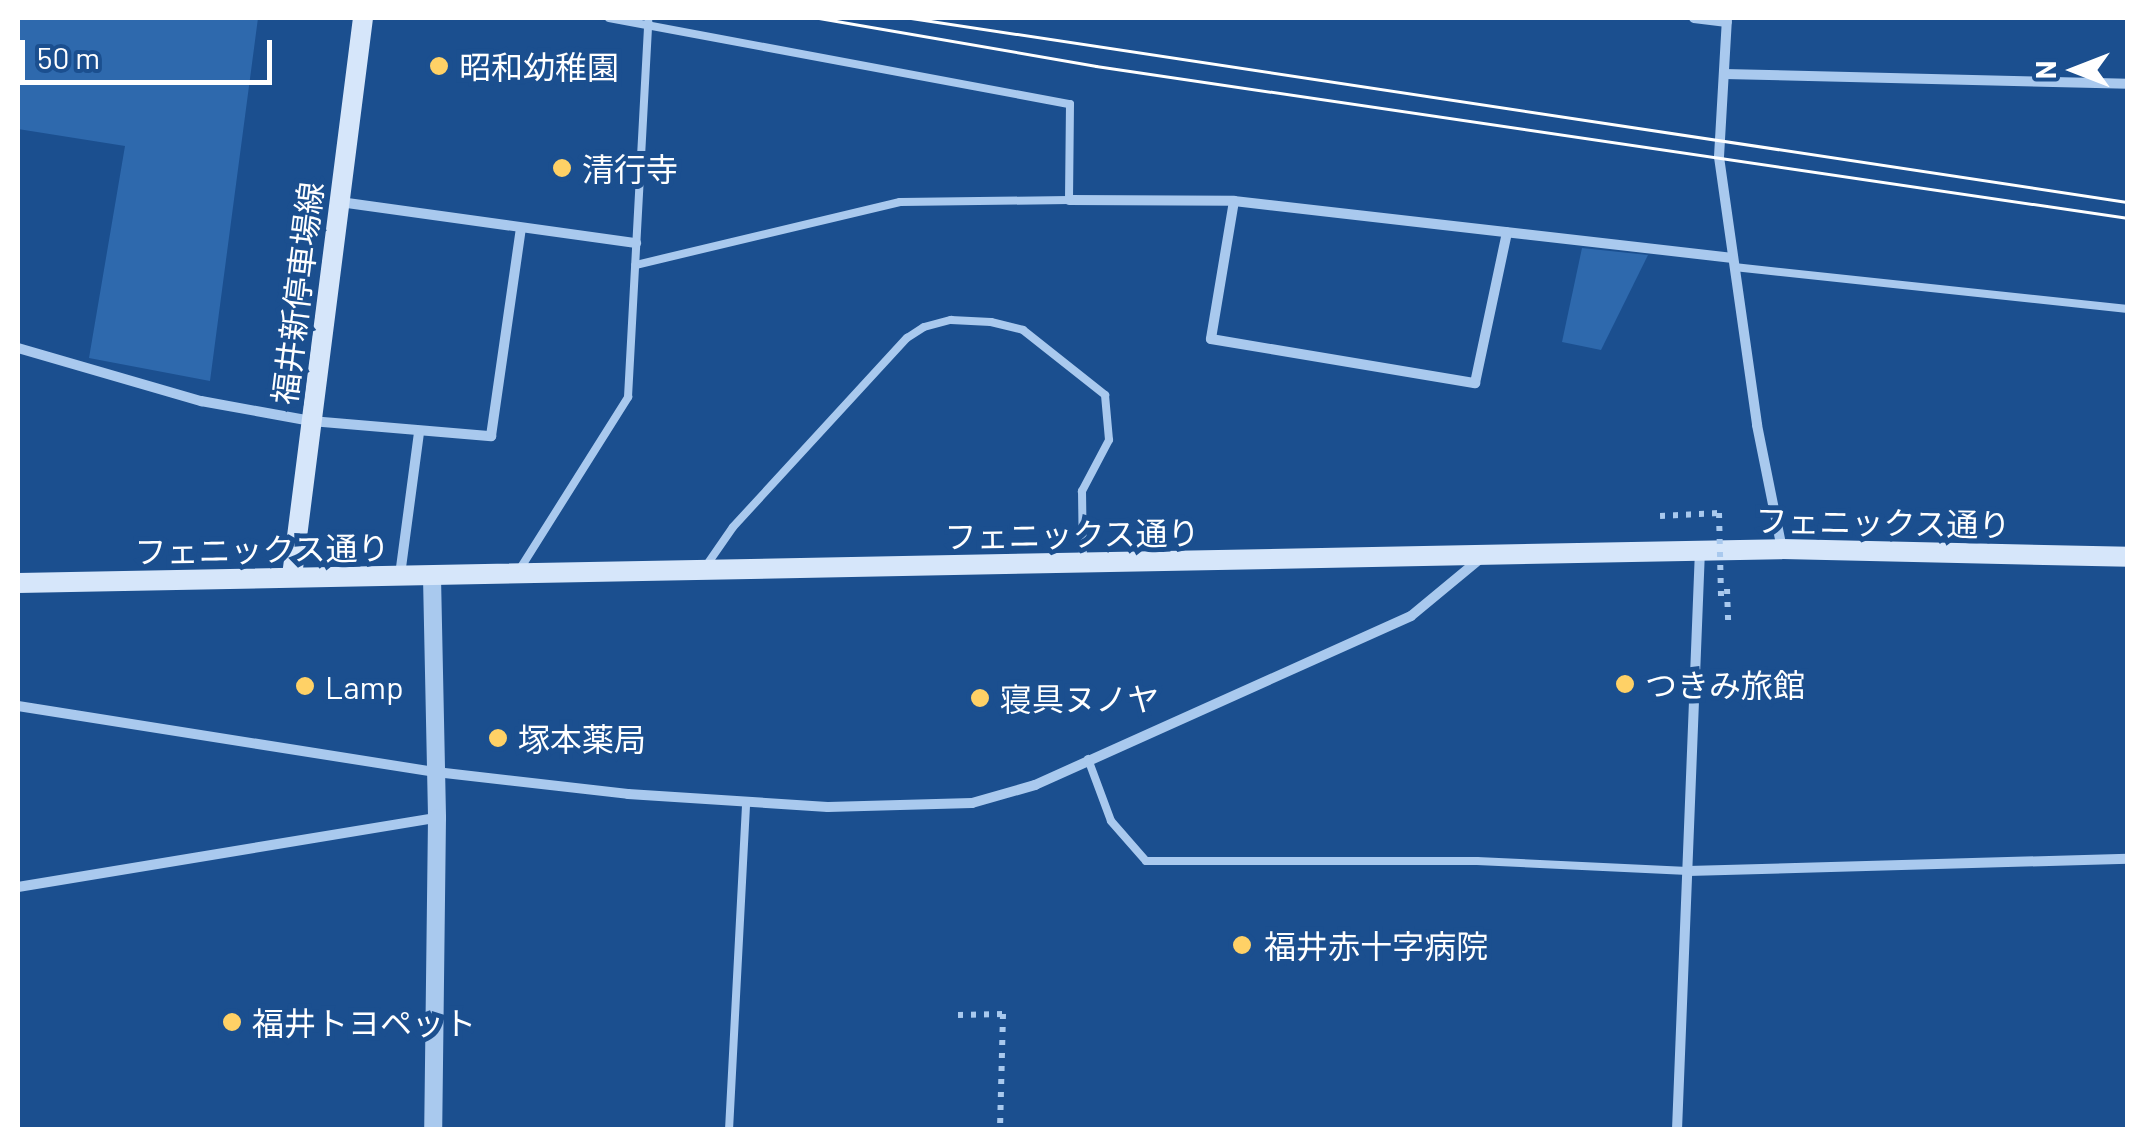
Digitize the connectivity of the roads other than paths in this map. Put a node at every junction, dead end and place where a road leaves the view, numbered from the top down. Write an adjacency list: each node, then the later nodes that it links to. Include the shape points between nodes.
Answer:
1 (362, 18): 10 (main road, 福井新停車場線)
2 (608, 18): 5 (lane)
3 (1694, 18): 4 (street)
4 (1727, 20): 6 (street)
5 (648, 22): 8 (lane, via 1070,104); 13 (lane)
6 (1724, 74): 7 (street); 14 (street, via 1719,157)
7 (2128, 84)
8 (1069, 200): 9 (street); 15 (lane, via 900,202)
9 (1234, 201): 12 (street); 12 (street, via 1212,339 1475,383)
10 (339, 202): 11 (street); 18 (main road, 福井新停車場線)
11 (521, 228): 13 (street); 19 (street, via 491,436)
12 (1507, 232): 14 (street)
13 (636, 242): 15 (lane)
14 (1734, 262): 16 (lane); 20 (street)
15 (635, 265): 27 (lane, via 628,397)
16 (2128, 309)
17 (18, 348): 18 (street, via 201,402)
18 (311, 420): 19 (street); 26 (main road, 福井新停車場線)
19 (419, 432): 28 (street)
20 (1782, 548): 21 (main road, フェニックス通り); 23 (main road, フェニックス通り)
21 (1700, 550): 22 (main road, フェニックス通り); 37 (street)
22 (1484, 555): 24 (main road, フェニックス通り); 32 (street, via 1411,616)
23 (2128, 557)
24 (1083, 564): 25 (main road, フェニックス通り); 25 (lane, via 1082,491 1109,440 1105,395 1023,330 952,320 907,338 733,527)
25 (702, 572): 27 (main road, フェニックス通り)
26 (292, 576): 28 (main road, フェニックス通り); 30 (main road, フェニックス通り)
27 (515, 576): 29 (main road, フェニックス通り)
28 (400, 577): 29 (main road, フェニックス通り)
29 (432, 577): 33 (street)
30 (18, 583)
31 (18, 706): 33 (street)
32 (1088, 759): 34 (street, via 1035,785 972,803); 37 (lane, via 1111,820 1146,862 1477,862)
33 (436, 772): 34 (street); 35 (street)
34 (746, 802): 40 (lane)
35 (437, 818): 38 (street); 39 (street)
36 (2128, 859): 37 (street)
37 (1688, 872): 41 (street)
38 (18, 888)
39 (432, 1130)
40 (729, 1130)
41 (1677, 1130)

